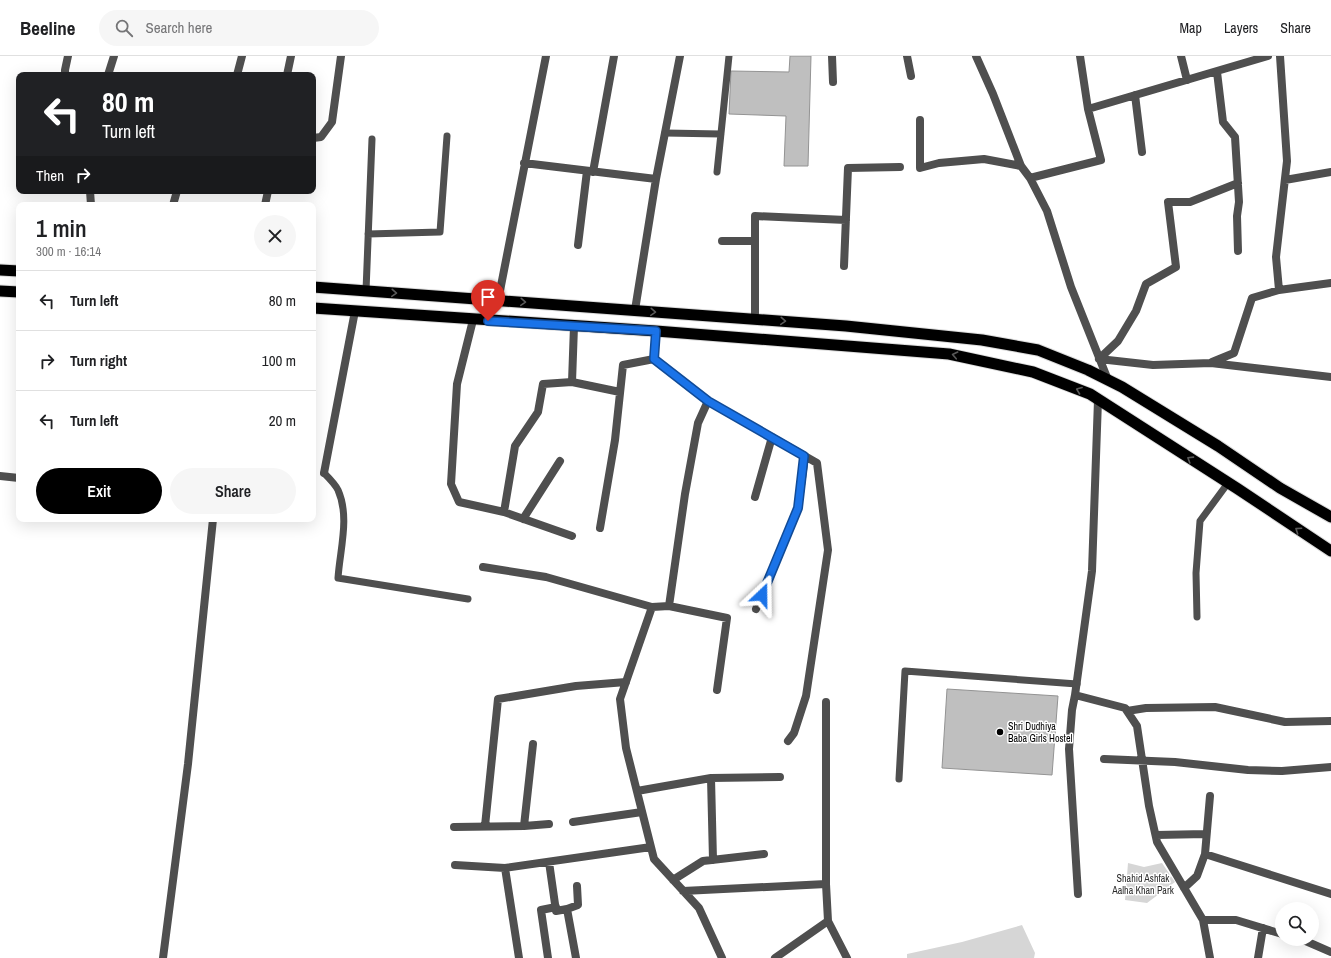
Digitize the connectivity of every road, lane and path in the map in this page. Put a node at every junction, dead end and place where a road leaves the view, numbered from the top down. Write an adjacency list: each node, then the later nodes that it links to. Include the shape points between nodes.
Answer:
1 (68, 56): 17 (street)
2 (114, 56): 18 (street)
3 (242, 56): 19 (street)
4 (291, 56): 20 (street)
5 (341, 56): 31 (street, via 332,122 321,137)
6 (546, 56): 34 (street)
7 (614, 56): 37 (street)
8 (680, 56): 28 (street)
9 (729, 56): 29 (lane)
10 (832, 56): 24 (street)
11 (908, 56): 22 (street)
12 (976, 56): 35 (street)
13 (1080, 56): 26 (street)
14 (1181, 56): 23 (street)
15 (1268, 56): 21 (street)
16 (1280, 56): 42 (street, via 1287,161)
17 (65, 72)
18 (109, 72)
19 (238, 72)
20 (288, 72)
21 (1217, 72): 23 (street); 43 (street, via 1223,122 1235,137)
22 (911, 76)
23 (1186, 80): 25 (street)
24 (833, 82)
25 (1135, 95): 26 (street); 33 (street)
26 (1088, 109): 40 (street, via 1100,160)
27 (920, 120): 35 (street, via 920,168 939,163 984,159)
28 (665, 133): 29 (lane); 41 (street)
29 (721, 134): 38 (lane)
30 (447, 136): 45 (lane, via 440,232)
31 (316, 138)
32 (372, 138): 45 (lane)
33 (1142, 152)
34 (524, 163): 37 (street); 59 (street)
35 (1021, 166): 40 (street)
36 (900, 167): 44 (street, via 848,168)
37 (590, 171): 41 (street); 48 (street)
38 (717, 172)
39 (1331, 172): 42 (street)
40 (1030, 178): 68 (street, via 1047,211 1071,286)
41 (656, 179): 61 (street)
42 (1285, 180): 55 (street, via 1276,257)
43 (1238, 183): 49 (street); 68 (street, via 1190,202 1168,202 1176,267 1146,284 1136,311 1118,340)
44 (846, 220): 47 (street, via 755,216); 50 (street)
45 (368, 234): 57 (lane)
46 (722, 241): 47 (street)
47 (755, 241): 63 (street)
48 (578, 245)
49 (1238, 251)
50 (844, 266)
51 (0, 270): 52 (highway)
52 (16, 270)
53 (1331, 283): 55 (street)
54 (316, 287): 57 (highway)
55 (1279, 290): 69 (street, via 1252,298 1234,352)
56 (0, 291): 58 (highway)
57 (366, 291): 59 (highway, one-way to 59)
58 (16, 292)
59 (498, 301): 61 (highway, one-way to 61)
60 (316, 308): 62 (highway)
61 (635, 310): 63 (highway, one-way to 63)
62 (355, 311): 64 (highway); 79 (street)
63 (755, 319): 71 (highway, one-way to 71, via 982,340 1038,350)
64 (473, 320): 65 (highway); 84 (street, via 457,384 451,484 459,502)
65 (574, 326): 66 (highway); 72 (street)
66 (656, 331): 67 (street); 74 (highway, one-way to 66, via 1090,394 1033,372 949,354)
67 (654, 359): 73 (street, via 623,365); 75 (street)
68 (1100, 359): 69 (street, via 1153,365); 71 (street)
69 (1211, 363): 70 (street)
70 (1331, 377)
71 (1108, 380): 85 (highway)
72 (572, 382): 73 (street); 84 (street, via 543,384 538,412 515,446)
73 (620, 392): 88 (street, via 616,440)
74 (1098, 400): 82 (highway, one-way to 74); 98 (street, via 1092,571)
75 (708, 401): 76 (street); 93 (street, via 698,423)
76 (772, 437): 77 (street); 83 (street)
77 (804, 456): 95 (street, via 798,508); 104 (street, via 817,463 828,550 806,696 794,733)
78 (560, 461): 86 (street)
79 (324, 473): 92 (lane, via 337,489 343,504 338,578)
80 (0, 476): 81 (street)
81 (16, 478)
82 (1228, 483): 90 (highway, one-way to 82); 96 (lane, via 1200,521 1196,573)
83 (755, 497)
84 (504, 512): 86 (street)
85 (1331, 517)
86 (523, 519): 89 (street)
87 (213, 522): 144 (street, via 189,756)
88 (600, 528)
89 (572, 536)
90 (1331, 551)
91 (483, 567): 94 (street, via 546,577)
92 (468, 599)
93 (669, 606): 94 (street); 99 (street, via 727,618)
94 (652, 607): 97 (street)
95 (756, 609)
96 (1197, 617)
97 (626, 682): 112 (street, via 620,699 626,748); 117 (street, via 576,686 498,699)
98 (1077, 684): 100 (street); 111 (lane, via 904,671)
99 (717, 690)
100 (1075, 695): 102 (street, via 1125,708); 135 (street, via 1069,750)
101 (826, 702): 130 (street)
102 (1126, 711): 103 (street, via 1146,708 1215,707 1285,722); 107 (street, via 1137,726)
103 (1331, 721)
104 (788, 741)
105 (533, 744): 118 (street)
106 (1104, 759): 107 (street)
107 (1142, 760): 108 (street, via 1248,770 1282,771); 121 (street)
108 (1331, 767)
109 (780, 777): 110 (street)
110 (711, 778): 112 (street); 125 (street)
111 (899, 779)
112 (637, 790): 114 (street)
113 (1210, 796): 120 (street)
114 (642, 812): 115 (street); 122 (street)
115 (573, 822)
116 (548, 824): 118 (street)
117 (486, 826): 118 (street); 119 (street)
118 (524, 826)
119 (454, 827)
120 (1206, 834): 121 (street); 124 (street)
121 (1156, 835): 132 (street, via 1157,842)
122 (650, 847): 126 (street); 129 (street, via 654,859)
123 (764, 854): 125 (street)
124 (1205, 854): 132 (street, via 1197,876); 134 (street)
125 (713, 860): 129 (street, via 703,861)
126 (549, 862): 128 (street); 136 (street)
127 (455, 865): 128 (street)
128 (505, 868): 145 (street)
129 (673, 880): 133 (street)
130 (826, 884): 133 (street); 139 (street)
131 (577, 886): 137 (street, via 578,905)
132 (1184, 888): 138 (street)
133 (683, 891): 148 (street, via 699,908)
134 (1331, 893)
135 (1078, 894)
136 (556, 907): 137 (street, via 556,911); 146 (street, via 541,910)
137 (567, 909): 147 (street)
138 (1203, 920): 140 (street, via 1236,920); 151 (street)
139 (828, 921): 149 (street); 150 (street)
140 (1263, 928): 141 (street); 152 (street)
141 (1275, 932)
142 (1317, 946): 143 (street)
143 (1331, 952)
144 (163, 958)
145 (520, 958)
146 (548, 958)
147 (576, 958)
148 (722, 958)
149 (775, 958)
150 (847, 958)
151 (1210, 958)
152 (1258, 958)

